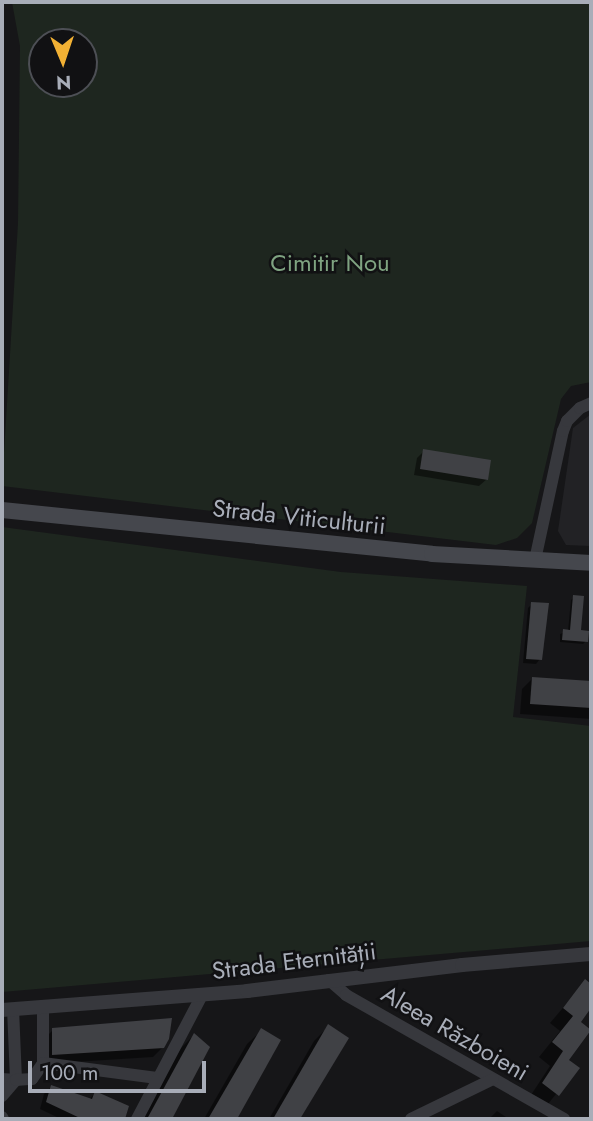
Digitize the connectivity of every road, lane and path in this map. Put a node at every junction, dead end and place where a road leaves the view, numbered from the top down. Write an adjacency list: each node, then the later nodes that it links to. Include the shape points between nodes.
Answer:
1 (591, 403): 3 (street, via 567,421 563,431)
2 (2, 510): 3 (main road, Strada Viticulturii, via 432,554)
3 (535, 560): 4 (main road, Strada Viticulturii)
4 (591, 562)
5 (591, 954): 6 (street, Strada Eternității)
6 (329, 980): 7 (street, Strada Eternității); 13 (street, Aleea Războieni, via 346,995)
7 (202, 995): 8 (street, Strada Eternității); 11 (street)
8 (44, 1007): 9 (street, Strada Eternității); 10 (street)
9 (8, 1009): 14 (street)
10 (43, 1063): 11 (street); 14 (street, via 33,1079)
11 (157, 1078): 17 (street)
12 (2, 1079): 14 (street)
13 (493, 1079): 16 (street, Aleea Războieni); 18 (street)
14 (16, 1080): 15 (street)
15 (2, 1096)
16 (556, 1118)
17 (136, 1119)
18 (411, 1119)

